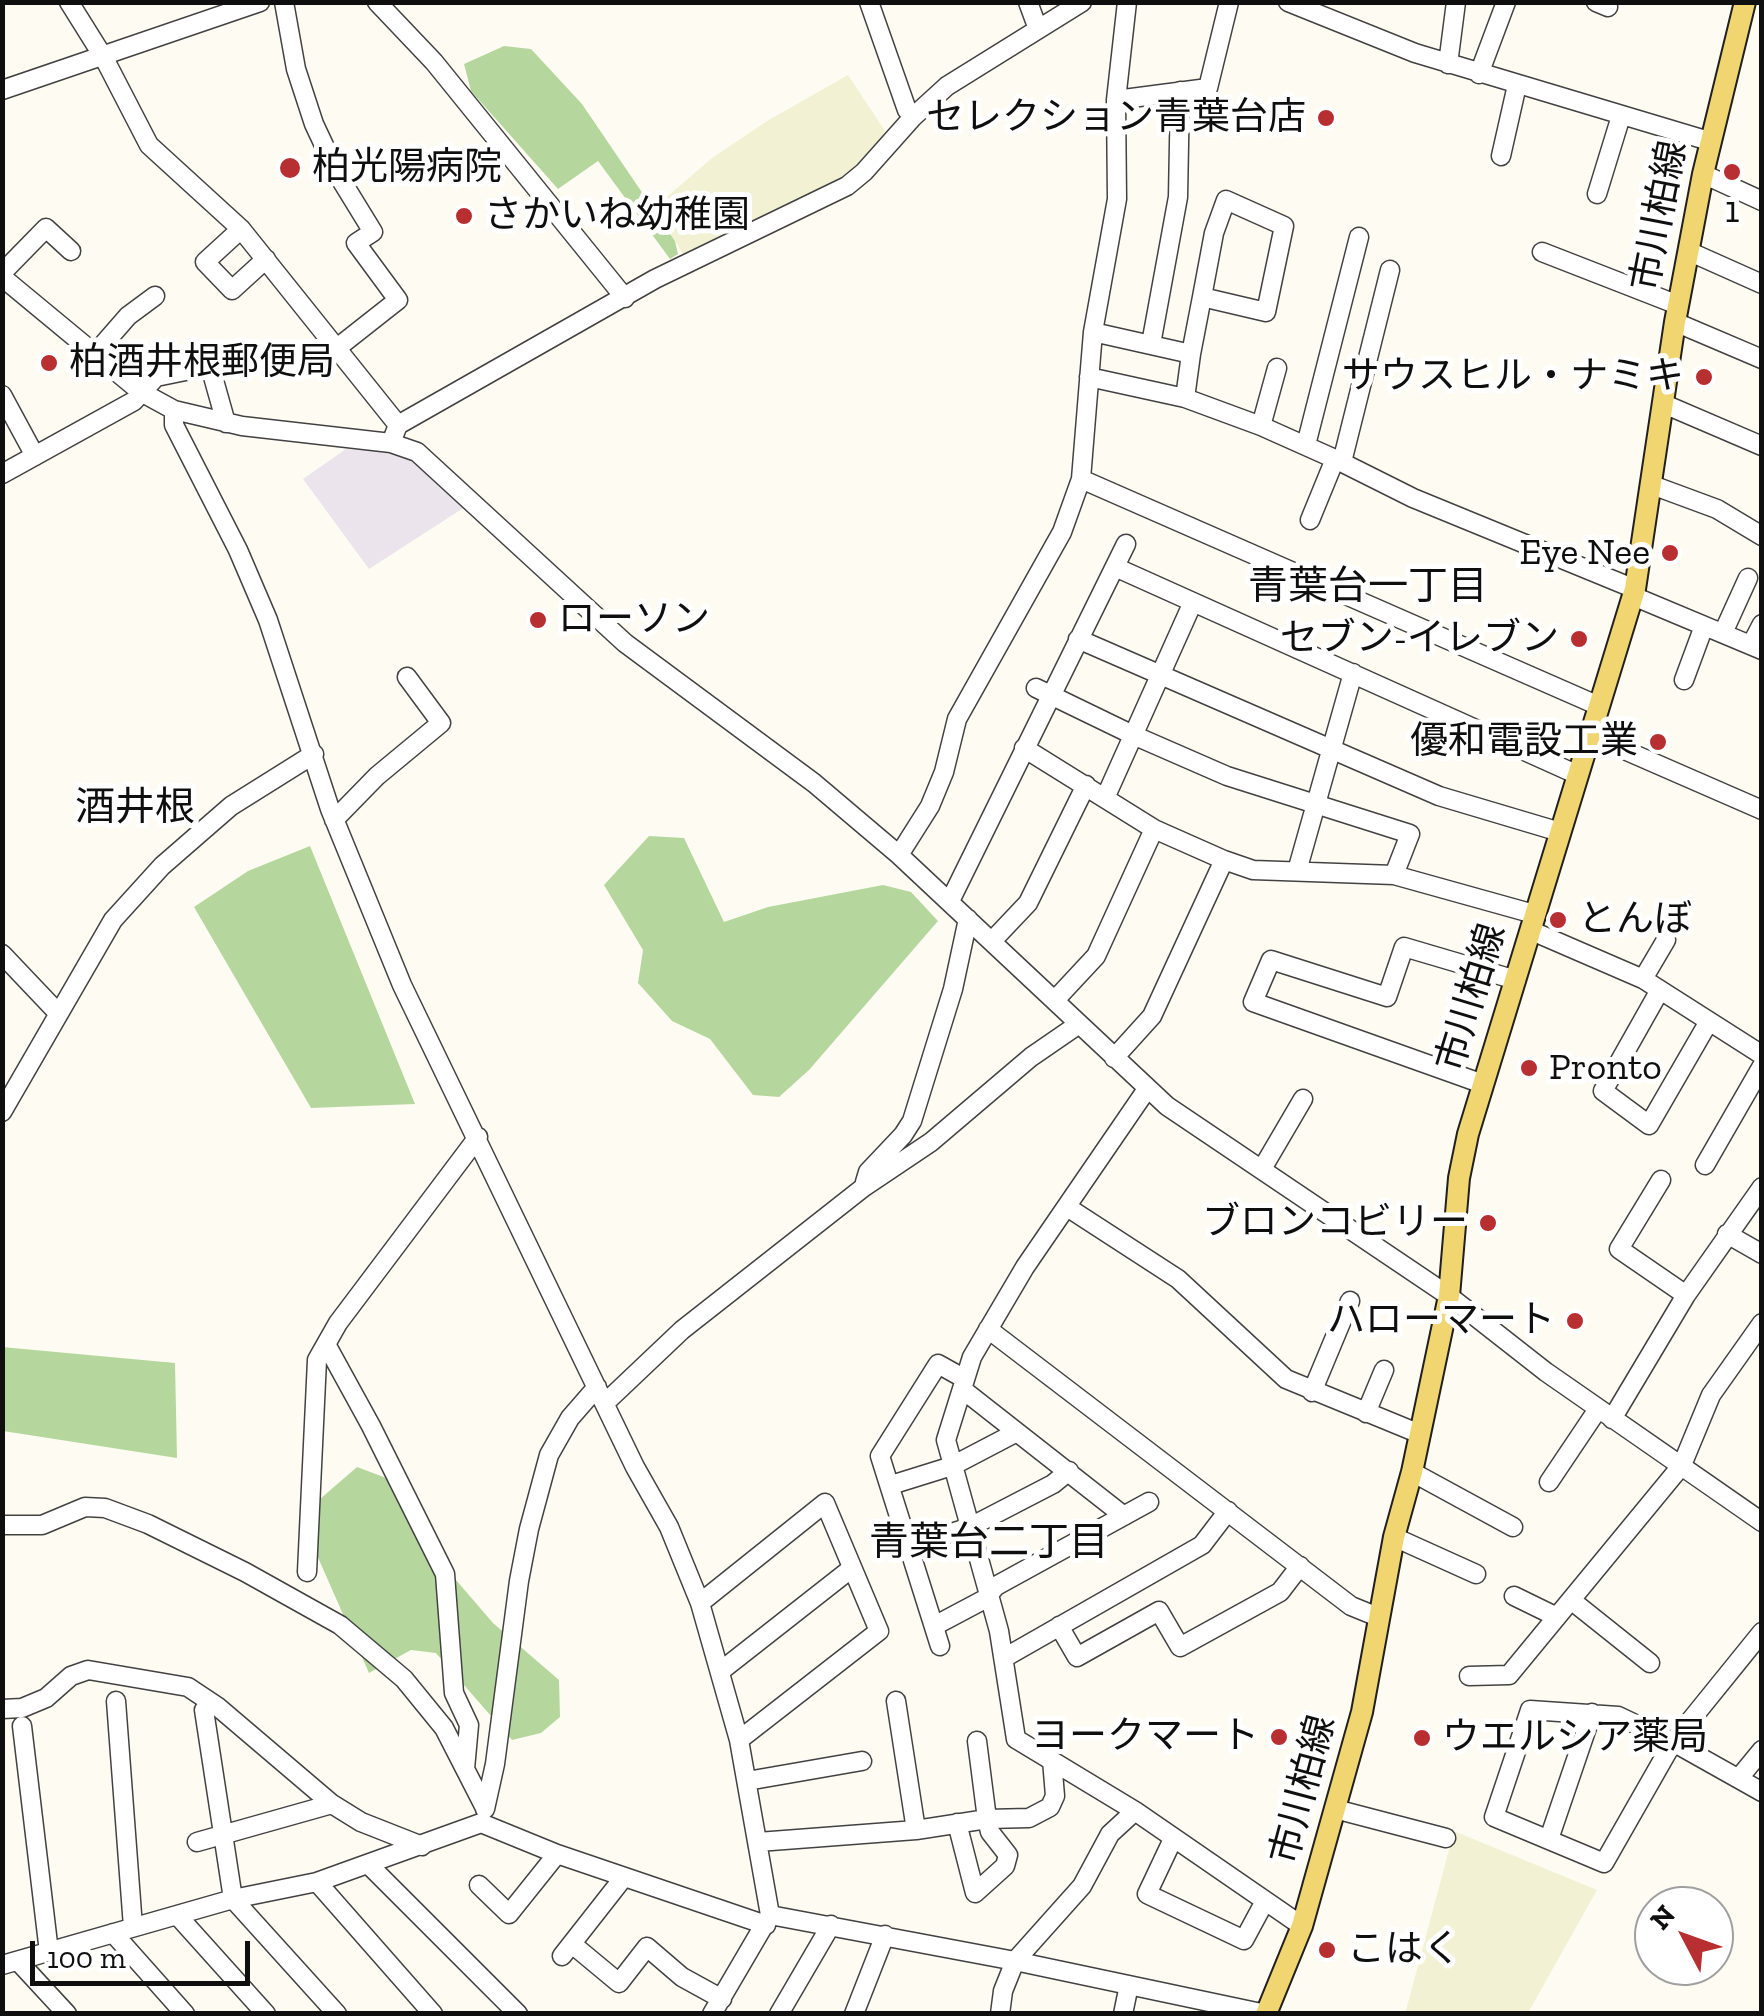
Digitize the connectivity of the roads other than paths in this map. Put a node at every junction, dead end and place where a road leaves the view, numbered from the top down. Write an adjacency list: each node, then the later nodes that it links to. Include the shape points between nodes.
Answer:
1 (69, 2): 15 (street)
2 (260, 2): 15 (street)
3 (284, 2): 44 (street, via 314,124 373,232 356,243 398,300)
4 (376, 2): 40 (street, via 434,62)
5 (869, 2): 23 (street)
6 (1028, 2): 14 (street)
7 (1082, 2): 14 (street)
8 (1126, 2): 21 (street)
9 (1228, 2): 20 (street, via 1208,88)
10 (1288, 2): 16 (street)
11 (1456, 2): 16 (street)
12 (1506, 2): 17 (street)
13 (1745, 2): 24 (main road, 市川柏線)
14 (1038, 29): 23 (street, via 947,86)
15 (104, 58): 19 (street); 29 (street, via 149,145)
16 (1448, 64): 17 (street)
17 (1479, 74): 18 (street)
18 (1517, 85): 22 (street); 25 (street)
19 (2, 90)
20 (1180, 91): 21 (street); 43 (street, via 1178,197)
21 (1116, 100): 42 (street, via 1117,198)
22 (1621, 116): 24 (street); 27 (street)
23 (913, 117): 40 (street, via 864,172 830,197)
24 (1709, 140): 26 (main road, 市川柏線)
25 (1501, 156)
26 (1702, 174): 28 (street); 32 (main road, 市川柏線)
27 (1597, 194)
28 (1762, 201)
29 (241, 229): 34 (street); 34 (street, via 205,262 232,290)
30 (1358, 238): 58 (street)
31 (71, 251): 36 (street, via 46,228)
32 (1688, 251): 37 (street); 41 (main road, 市川柏線)
33 (1542, 252): 41 (street)
34 (266, 260): 44 (street)
35 (1390, 270): 61 (street)
36 (2, 275): 46 (street)
37 (1762, 284)
38 (156, 296): 46 (street)
39 (1202, 297): 39 (street, via 1226,200 1284,226 1266,312); 45 (street)
40 (625, 298): 57 (street)
41 (1677, 314): 47 (street); 53 (main road, 市川柏線)
42 (1094, 332): 43 (street); 49 (street)
43 (1150, 344): 45 (street)
44 (337, 348): 57 (street)
45 (1191, 354): 52 (street)
46 (94, 355): 50 (street)
47 (1762, 359)
48 (1277, 368): 56 (street)
49 (1089, 377): 52 (street); 63 (street)
50 (141, 392): 54 (street); 55 (street, via 156,378 210,366); 60 (street)
51 (2, 395): 60 (street)
52 (1185, 398): 56 (street)
53 (1664, 404): 59 (street); 64 (main road, 市川柏線)
54 (174, 410): 55 (street); 87 (street, via 174,425 268,620)
55 (226, 423): 57 (street)
56 (1260, 426): 58 (street)
57 (395, 434): 96 (street, via 625,643)
58 (1306, 445): 61 (street)
59 (1762, 446)
60 (35, 456): 62 (street)
61 (1338, 460): 65 (street); 70 (street)
62 (2, 474)
63 (1081, 479): 82 (street); 96 (street, via 1062,532 957,719 930,806)
64 (1652, 485): 66 (street, via 1718,509); 70 (main road, 市川柏線)
65 (1310, 520)
66 (1762, 536)
67 (1126, 544): 68 (street)
68 (1115, 567): 71 (street); 75 (street)
69 (1748, 578): 74 (street)
70 (1634, 593): 73 (street); 82 (main road, 市川柏線)
71 (1192, 602): 77 (street); 78 (street)
72 (1762, 624): 76 (street)
73 (1704, 626): 74 (street); 80 (street)
74 (1723, 633): 76 (street)
75 (1078, 639): 78 (street); 81 (street)
76 (1756, 648)
77 (1353, 673): 85 (street); 88 (street)
78 (1160, 674): 84 (street); 85 (street)
79 (408, 676): 93 (street, via 440,722)
80 (1684, 680)
81 (1043, 692): 84 (street); 86 (street)
82 (1599, 706): 83 (main road, 市川柏線)
83 (1590, 735): 88 (main road, 市川柏線); 92 (street)
84 (1133, 736): 90 (street); 91 (street, via 1228,776)
85 (1332, 747): 91 (street); 95 (street, via 1439,796)
86 (1024, 748): 89 (street); 100 (street)
87 (314, 754): 93 (street); 110 (street, via 231,806 162,866 112,920)
88 (1578, 775): 95 (main road, 市川柏線)
89 (1086, 785): 90 (street); 104 (street, via 1028,903)
90 (1106, 796): 94 (street)
91 (1316, 802): 98 (street); 99 (street, via 1410,834)
92 (1762, 810)
93 (334, 820): 120 (street, via 402,985)
94 (1154, 829): 97 (street); 109 (street, via 1096,956)
95 (1560, 832): 102 (main road, 市川柏線)
96 (900, 855): 100 (street)
97 (1224, 860): 98 (street, via 1253,870); 114 (street, via 1152,1016)
98 (1297, 872): 99 (street)
99 (1394, 876): 102 (street)
100 (950, 901): 101 (street)
101 (968, 919): 104 (street); 124 (street, via 912,1121 868,1172)
102 (1533, 922): 106 (street); 107 (main road, 市川柏線)
103 (1666, 940): 106 (street)
104 (992, 942): 109 (street)
105 (2, 954): 110 (street)
106 (1643, 979): 108 (street)
107 (1516, 980): 116 (main road, 市川柏線); 116 (street, via 1404,947 1387,997 1271,960 1254,1002)
108 (1660, 990): 111 (street); 111 (street, via 1603,1092 1649,1125)
109 (1055, 1000): 112 (street)
110 (58, 1013): 119 (street)
111 (1708, 1023): 113 (street)
112 (1079, 1024): 114 (street); 124 (street)
113 (1762, 1054)
114 (1114, 1058): 117 (street)
115 (1762, 1066): 121 (street)
116 (1483, 1084): 130 (main road, 市川柏線, via 1459,1178)
117 (1147, 1090): 122 (street); 126 (street)
118 (1303, 1100): 122 (street)
119 (2, 1112)
120 (478, 1137): 134 (street); 138 (street)
121 (1705, 1166)
122 (1262, 1169): 130 (street)
123 (1662, 1180): 129 (street, via 1619,1249)
124 (864, 1187): 138 (street)
125 (1762, 1188): 127 (street)
126 (1068, 1207): 133 (street); 137 (street, via 1178,1279 1262,1359)
127 (1726, 1234): 128 (street); 129 (street)
128 (1762, 1254)
129 (1686, 1295): 140 (street)
130 (1449, 1296): 140 (street); 142 (main road, 市川柏線)
131 (1350, 1301): 137 (street)
132 (1762, 1322): 144 (street, via 1711,1395)
133 (988, 1329): 136 (street); 150 (street)
134 (326, 1344): 160 (street, via 317,1360 313,1401); 188 (street, via 445,1574 454,1694 469,1725)
135 (1384, 1370): 139 (street)
136 (964, 1384): 141 (street); 143 (street, via 946,1440); 148 (street, via 938,1364 880,1456)
137 (1312, 1392): 139 (street)
138 (601, 1394): 165 (street); 195 (street, via 570,1418 549,1455 518,1581)
139 (1366, 1413): 142 (street)
140 (1605, 1414): 144 (street); 147 (street)
141 (1018, 1432): 143 (street); 145 (street)
142 (1420, 1434): 146 (main road, 市川柏線)
143 (952, 1466): 148 (street); 155 (street)
144 (1682, 1466): 152 (street); 164 (street)
145 (1069, 1471): 151 (street); 155 (street)
146 (1412, 1472): 154 (street); 156 (main road, 市川柏線)
147 (1549, 1482)
148 (890, 1484): 157 (street)
149 (1149, 1502): 151 (street)
150 (1228, 1511): 158 (street); 169 (street, via 1202,1545)
151 (1124, 1516): 162 (street)
152 (1762, 1522)
153 (2, 1525): 188 (street, via 42,1525 85,1508 105,1508 245,1572 340,1625 404,1679 444,1728)
154 (1513, 1527)
155 (970, 1528): 157 (street); 162 (street)
156 (1394, 1538): 161 (street); 166 (main road, 市川柏線)
157 (910, 1546): 168 (street)
158 (1300, 1566): 166 (street, via 1351,1606); 169 (street, via 1280,1592 1180,1647 1158,1611 1078,1657)
159 (852, 1568): 165 (street, via 825,1503); 174 (street); 182 (street, via 879,1631)
160 (306, 1572)
161 (1476, 1574)
162 (989, 1593): 168 (street); 172 (street)
163 (1514, 1596): 167 (street)
164 (1571, 1600): 167 (street); 173 (street)
165 (700, 1602): 174 (street)
166 (1378, 1617): 193 (main road, 市川柏線, via 1362,1712)
167 (1557, 1617): 175 (street, via 1510,1675)
168 (936, 1625): 171 (street)
169 (1059, 1626): 172 (street)
170 (1762, 1632): 184 (street)
171 (940, 1646)
172 (1004, 1658): 186 (street, via 1016,1738)
173 (1650, 1663)
174 (722, 1670): 182 (street)
175 (1469, 1676)
176 (116, 1701): 217 (street)
177 (896, 1701): 198 (street)
178 (2, 1709): 192 (street, via 46,1698 88,1670 188,1687)
179 (204, 1710): 199 (street)
180 (1592, 1713): 184 (street, via 1618,1716); 202 (street); 202 (street, via 1530,1710 1494,1817)
181 (22, 1726): 220 (street)
182 (739, 1740): 190 (street)
183 (977, 1742): 196 (street)
184 (1672, 1742): 189 (street); 202 (street, via 1604,1863)
185 (1762, 1750): 189 (street)
186 (1052, 1760): 194 (street); 196 (street, via 1050,1807 1029,1818)
187 (862, 1761): 190 (street)
188 (465, 1769): 195 (street)
189 (1740, 1778): 191 (street)
190 (747, 1781): 204 (street)
191 (1762, 1792)
192 (332, 1804): 199 (street); 205 (street)
193 (1335, 1809): 200 (street); 216 (main road, 市川柏線)
194 (1135, 1811): 201 (street); 221 (street, via 1110,1834 1082,1886)
195 (483, 1816): 205 (street); 206 (street)
196 (987, 1819): 197 (street); 197 (street, via 1008,1856 975,1893)
197 (957, 1824): 198 (street)
198 (916, 1830): 204 (street)
199 (223, 1836): 203 (street); 211 (street)
200 (1446, 1838)
201 (1173, 1839): 212 (street); 212 (street, via 1147,1894 1244,1940)
202 (1549, 1839)
203 (197, 1842)
204 (758, 1842): 214 (street)
205 (422, 1846): 207 (street)
206 (556, 1854): 208 (street); 210 (street, via 509,1914)
207 (369, 1865): 209 (street); 230 (street)
208 (624, 1877): 214 (street); 224 (street, via 567,1950 619,1983 647,1947)
209 (316, 1882): 211 (street); 229 (street)
210 (479, 1886)
211 (233, 1899): 213 (street); 228 (street)
212 (1265, 1901): 216 (street)
213 (178, 1915): 217 (street); 227 (street)
214 (768, 1920): 215 (street); 224 (street)
215 (831, 1925): 219 (street); 231 (street)
216 (1302, 1926): 235 (main road, 市川柏線)
217 (133, 1928): 218 (street)
218 (114, 1933): 220 (street); 226 (street)
219 (885, 1935): 221 (street); 232 (street)
220 (49, 1952): 222 (street)
221 (1015, 1961): 223 (street); 233 (street)
222 (10, 1963): 225 (street)
223 (1129, 1986): 234 (street); 235 (street)
224 (717, 2006)
225 (67, 2014)
226 (185, 2014)
227 (266, 2014)
228 (338, 2014)
229 (433, 2014)
230 (518, 2014)
231 (780, 2014)
232 (854, 2014)
233 (1000, 2014)
234 (1123, 2014)
235 (1266, 2014)

